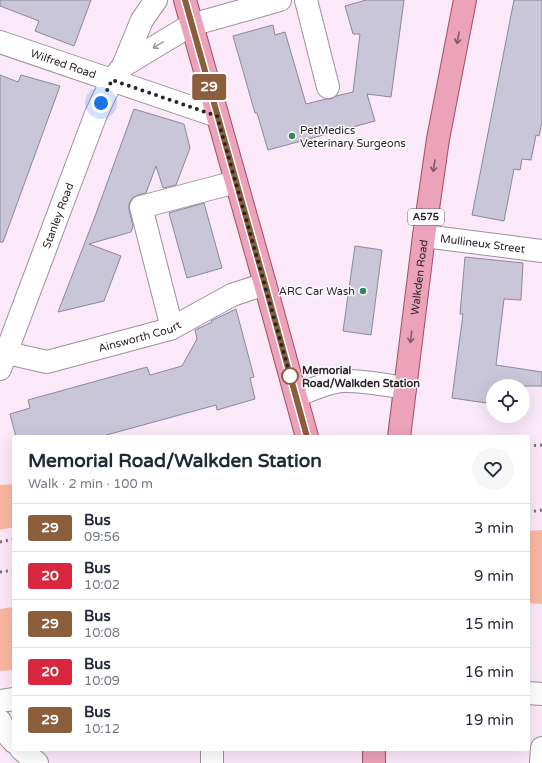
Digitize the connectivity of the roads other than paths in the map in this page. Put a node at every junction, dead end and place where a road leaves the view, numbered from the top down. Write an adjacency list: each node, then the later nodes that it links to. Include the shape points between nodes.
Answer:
1 (156, 0): 8 (street, Stanley Road, via 142,20)
2 (185, 0): 6 (main road)
3 (280, 0): 6 (street)
4 (306, 0): 9 (street)
5 (465, 0): 12 (main road, Walkden Road / A575, one-way to 12, via 438,140)
6 (191, 25): 8 (street, one-way to 8); 10 (main road)
7 (0, 42): 8 (street, Wilfred Road)
8 (117, 73): 10 (street, Wilfred Road); 16 (street, Stanley Road, via 96,114)
9 (328, 87)
10 (217, 116): 11 (main road)
11 (236, 182): 14 (main road); 15 (street, via 141,207)
12 (424, 236): 13 (street, Mullineux Street); 17 (main road, Walkden Road / A575, one-way to 17)
13 (542, 251)
14 (265, 284): 15 (street, Ainsworth Court, via 232,295); 18 (main road)
15 (172, 328): 16 (street, Ainsworth Court, via 47,362)
16 (3, 361)
17 (405, 388): 18 (street, via 343,381); 20 (main road, Walkden Road / A575)
18 (296, 396): 19 (main road)
19 (306, 435)
20 (399, 435)
21 (530, 693): 22 (street)
22 (542, 694)
23 (12, 699): 24 (street)
24 (0, 701)
25 (0, 721): 26 (street)
26 (12, 740)
27 (542, 748): 34 (street)
28 (23, 751): 31 (street)
29 (212, 751): 32 (street)
30 (374, 751): 33 (main road)
31 (37, 763)
32 (212, 763)
33 (374, 763)
34 (541, 763)

